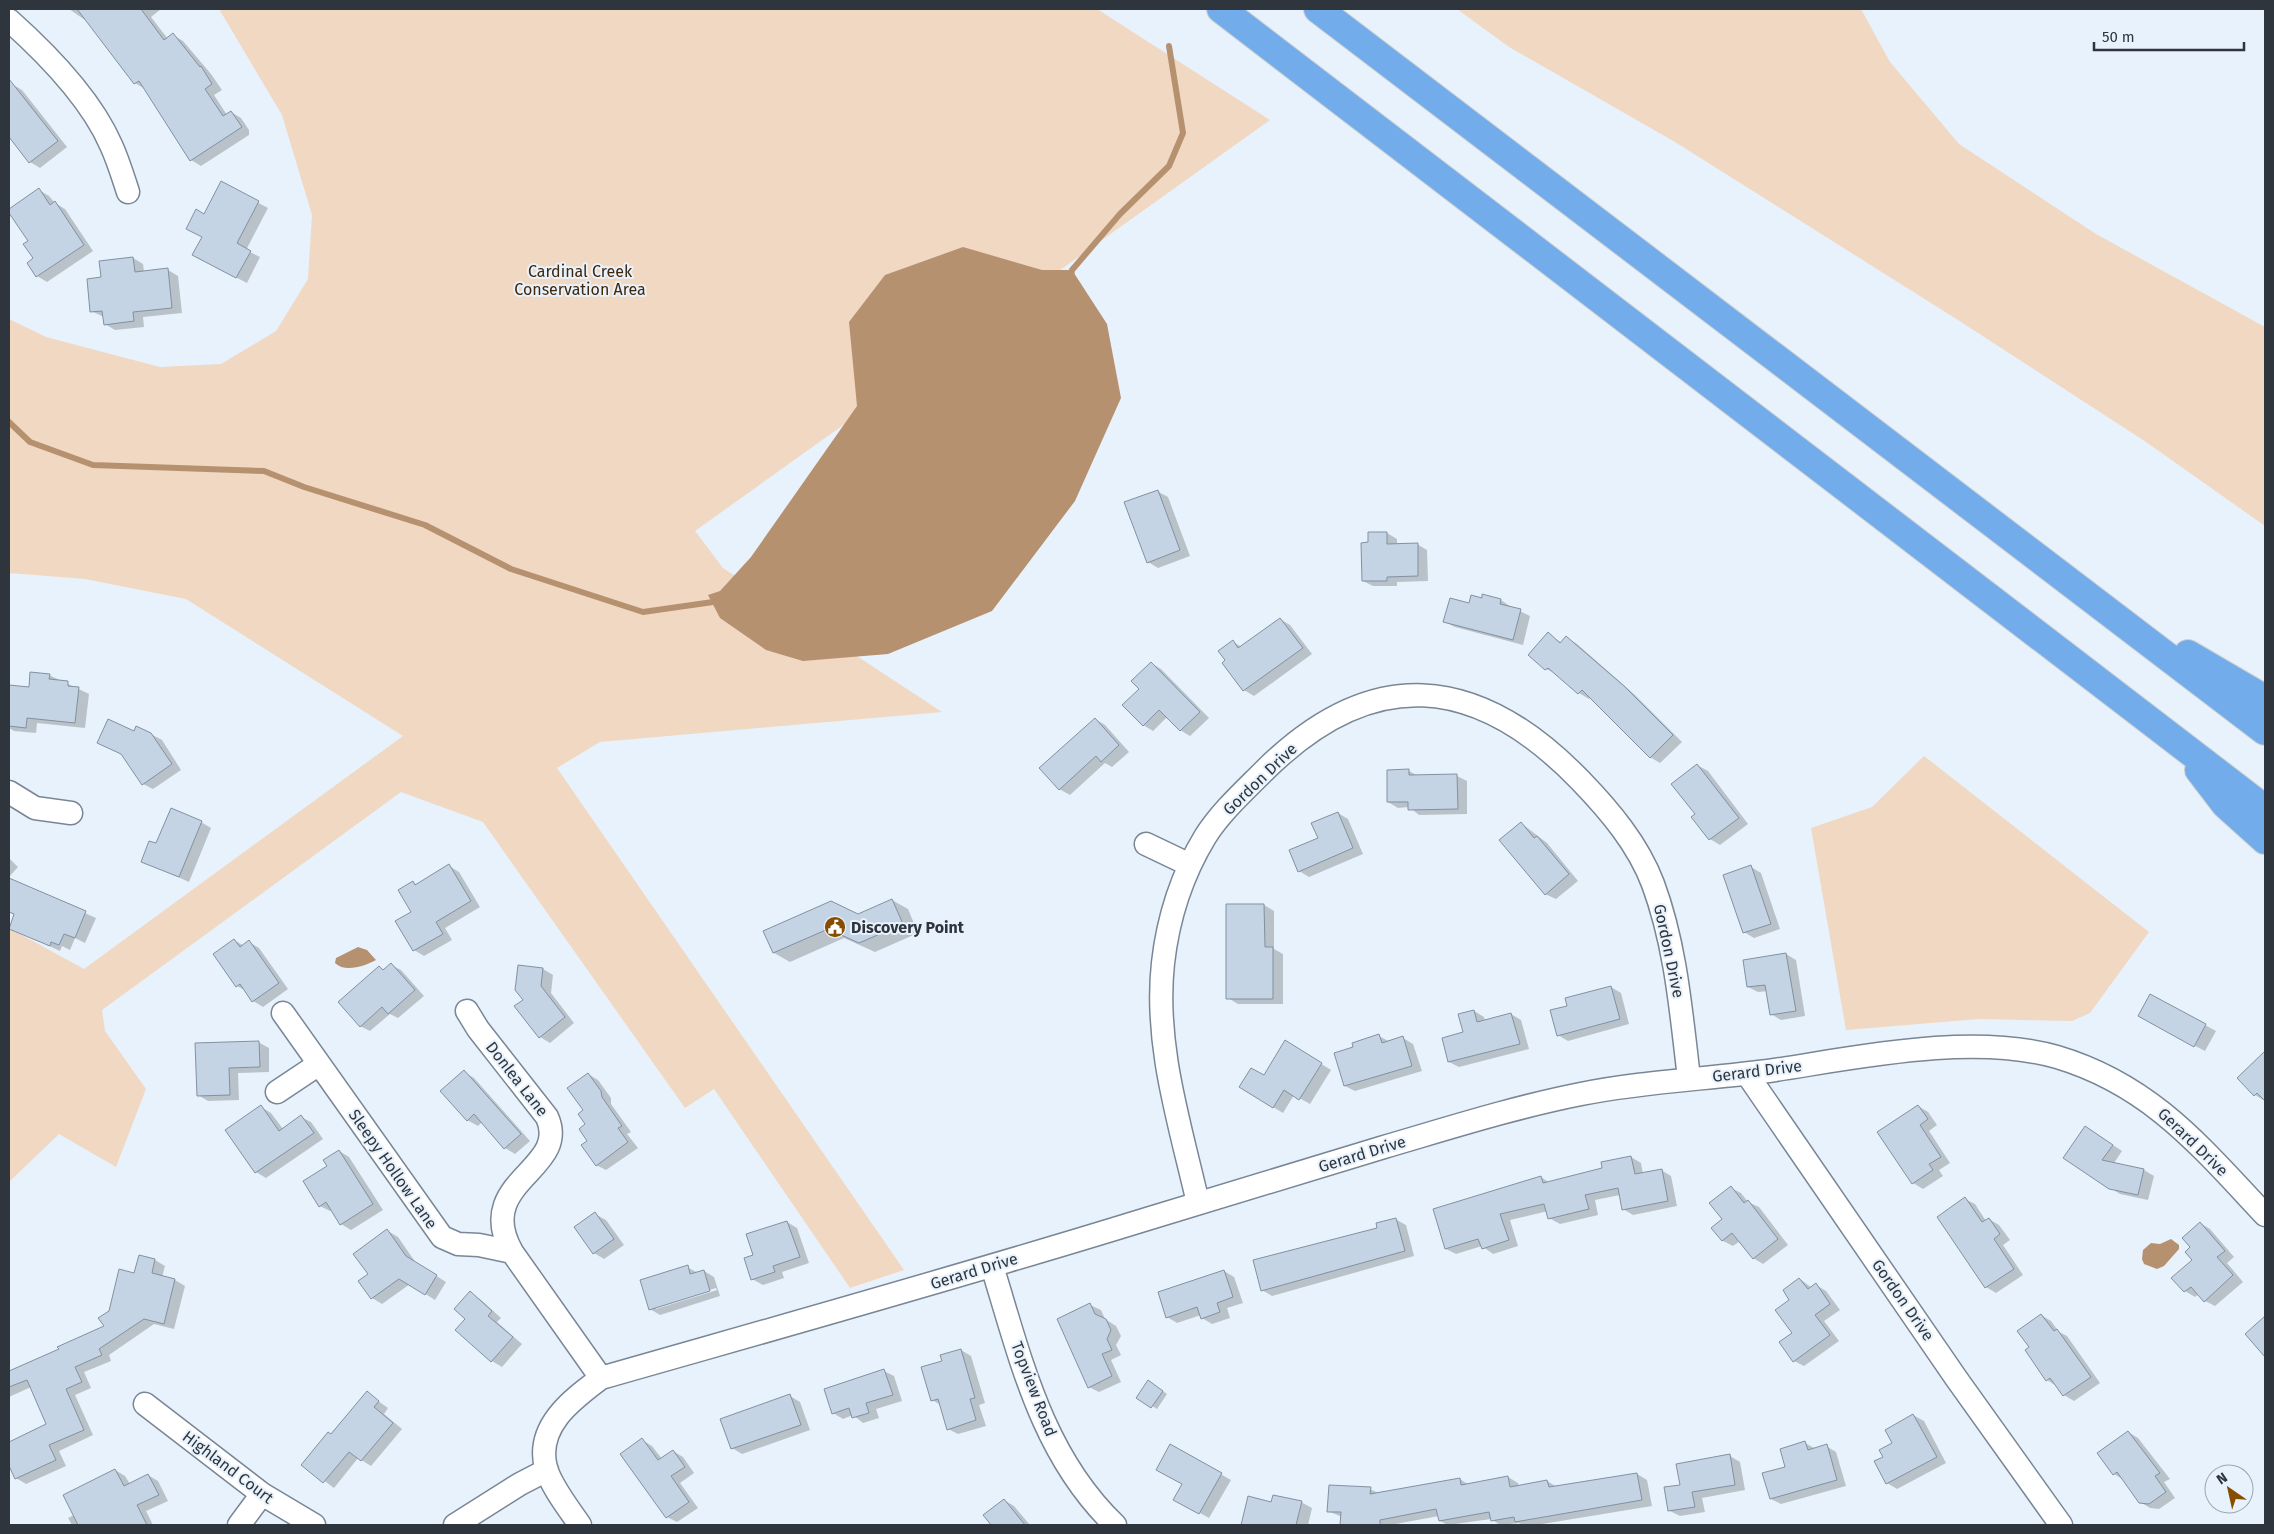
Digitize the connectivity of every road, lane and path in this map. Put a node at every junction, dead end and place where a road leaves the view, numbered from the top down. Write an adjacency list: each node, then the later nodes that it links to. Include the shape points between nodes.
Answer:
1 (1221, 9): 8 (highway)
2 (1318, 9): 5 (highway)
3 (9, 20): 4 (street, via 62,73 90,109 111,144)
4 (128, 192)
5 (2082, 590): 6 (highway); 7 (highway)
6 (2265, 699)
7 (2265, 732)
8 (2177, 741): 10 (highway); 12 (highway, via 2224,804)
9 (9, 792): 11 (street, via 35,808)
10 (2265, 809)
11 (71, 813)
12 (2265, 840)
13 (1146, 844): 14 (street)
14 (1190, 865): 19 (street, Gordon Drive, via 1206,835 1278,756 1347,710 1384,697 1422,695 1460,700 1495,714 1561,760 1597,797 1632,845 1652,882 1668,931 1678,981); 21 (street, Gordon Drive, via 1170,924 1160,1002 1168,1075)
15 (467, 1011): 23 (street, Donlea Lane, via 552,1126 550,1143 504,1206 501,1229)
16 (283, 1013): 17 (street, Sleepy Hollow Lane)
17 (319, 1064): 20 (street); 23 (street, Sleepy Hollow Lane, via 442,1237 458,1244)
18 (1747, 1074): 19 (street, Gerard Drive); 22 (street, Gerard Drive, via 1932,1049 2018,1049 2054,1057 2089,1068 2129,1088 2157,1107 2184,1129); 34 (street, Gordon Drive)
19 (1689, 1078): 21 (street, Gerard Drive, via 1582,1094 1477,1119)
20 (277, 1092)
21 (1198, 1203): 24 (street, Gerard Drive)
22 (2265, 1215)
23 (512, 1252): 25 (street)
24 (992, 1266): 25 (street, Gerard Drive); 33 (street, Topview Road, via 1026,1376 1046,1427 1071,1474)
25 (601, 1378): 27 (street, Gerard Drive, via 569,1401 555,1419 546,1442)
26 (145, 1404): 28 (street, Highland Court)
27 (547, 1470): 31 (street); 32 (street, Gerard Drive)
28 (262, 1494): 29 (street); 30 (street, Highland Court)
29 (239, 1525)
30 (314, 1525)
31 (455, 1525)
32 (580, 1525)
33 (1115, 1525)
34 (2061, 1525)

